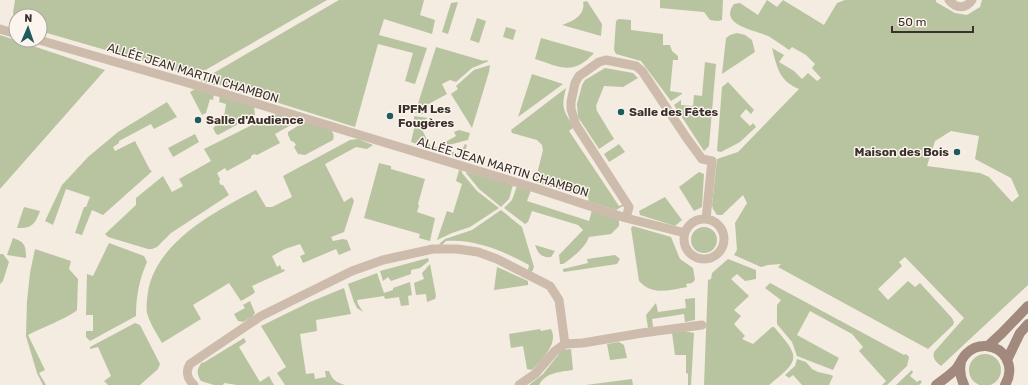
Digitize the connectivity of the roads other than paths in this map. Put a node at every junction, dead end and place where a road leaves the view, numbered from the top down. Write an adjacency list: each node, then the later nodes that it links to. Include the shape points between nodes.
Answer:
1 (949, 0): 2 (street, via 953,5 961,7)
2 (972, 0)
3 (48, 43): 4 (street, ALLÉE JEAN MARTIN CHAMBON, via 532,187)
4 (626, 218): 5 (street, via 629,207 576,125 571,110 573,89 579,76 606,60 636,66 642,71 702,159 712,161); 6 (street, ALLÉE JEAN MARTIN CHAMBON)
5 (706, 219): 6 (street, via 693,222); 6 (street, via 715,222 724,236 722,248 714,256 703,259 692,255 685,245)
6 (685, 233)
7 (1028, 306): 11 (main road)
8 (1028, 324): 13 (main road, via 1020,333)
9 (702, 325): 10 (street)
10 (565, 344): 15 (street, via 558,300 550,286 478,252 433,249 383,260 352,271 262,316 190,364 187,372); 16 (street, via 555,351 536,374)
11 (988, 346): 12 (main road, via 972,349); 13 (main road, via 996,348)
12 (962, 360): 17 (main road, via 955,370); 18 (main road, via 959,370)
13 (1007, 360): 14 (main road)
14 (1008, 382)
15 (194, 385)
16 (519, 385)
17 (936, 385)
18 (964, 385)

